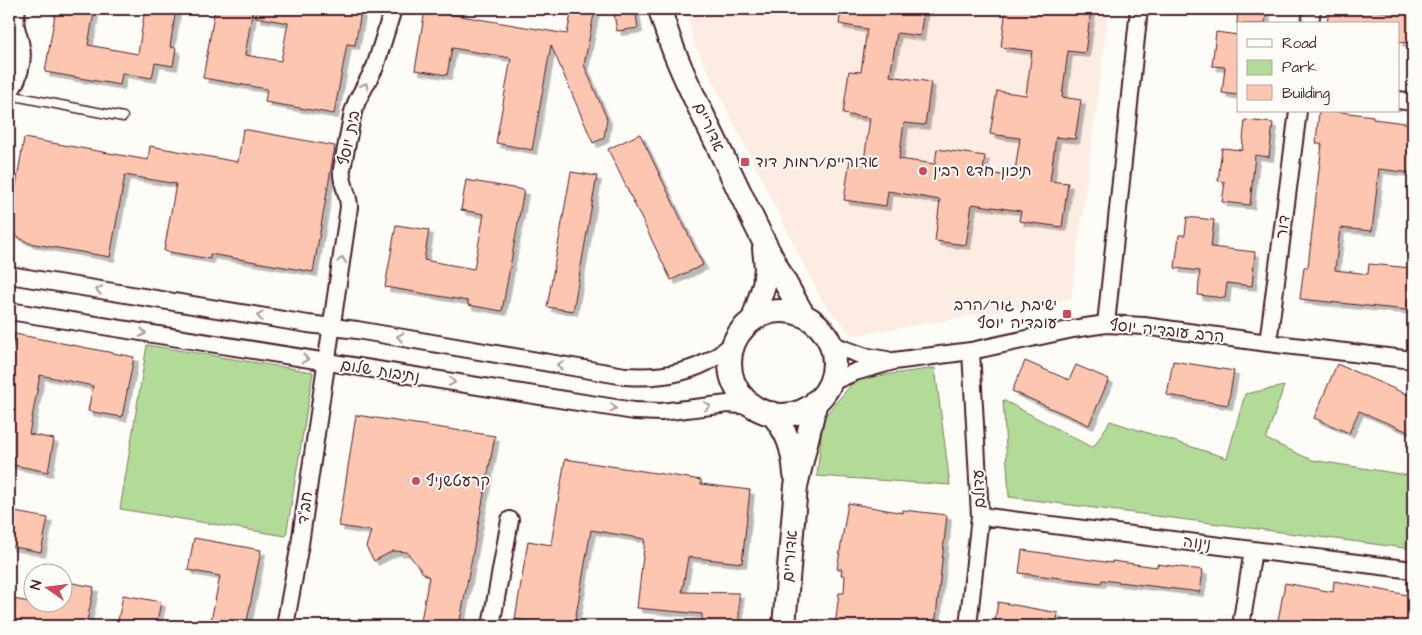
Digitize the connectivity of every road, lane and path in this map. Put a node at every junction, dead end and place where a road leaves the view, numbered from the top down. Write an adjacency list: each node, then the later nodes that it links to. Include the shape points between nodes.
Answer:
1 (18, 9): 7 (street, via 15,26 22,55 17,80)
2 (393, 9): 18 (street, בית יוסף, one-way to 2, via 350,207 341,176 353,112 375,68)
3 (660, 9): 12 (street, אדוריים, via 674,52)
4 (1140, 9): 17 (street)
5 (1312, 9): 6 (street)
6 (1310, 22)
7 (9, 94): 11 (lane)
8 (1400, 100): 9 (street)
9 (1413, 102)
10 (1298, 112): 20 (street, דור)
11 (123, 117)
12 (764, 242): 15 (street, אדוריים); 16 (street, אדוריים, via 764,285)
13 (9, 275): 18 (street, one-way to 13)
14 (9, 311): 25 (street, נתיבות שלום, one-way to 25)
15 (804, 316): 16 (street, via 778,311); 21 (street, via 820,327)
16 (753, 320): 19 (street)
17 (1106, 324): 20 (street, הרב עובדיה יוסף); 22 (street, הרב עובדיה יוסף, via 1073,328)
18 (332, 326): 19 (street, one-way to 18, via 716,358 699,366 660,377 643,377); 25 (street, בית יוסף)
19 (735, 341): 27 (street, via 731,372 737,388)
20 (1268, 343): 23 (street, הרב עובדיה יוסף)
21 (830, 344): 24 (street, הרב עובדיה יוסף, via 863,356); 26 (street, via 834,364)
22 (971, 351): 24 (street, הרב עובדיה יוסף); 29 (street, עדולם)
23 (1413, 360)
24 (894, 361): 26 (street, הרב עובדיה יוסף, via 855,372)
25 (327, 362): 27 (street, נתיבות שלום, one-way to 27, via 634,411 661,412 728,404); 33 (street, חב"ד)
26 (823, 392): 27 (street, via 806,408 795,413); 28 (street, אדוריים)
27 (762, 410): 28 (street, אדוריים, via 782,425 790,442)
28 (796, 486): 35 (street, אדוריים)
29 (980, 516): 31 (street, נינוה); 36 (street, עדולם)
30 (510, 520): 34 (street)
31 (1253, 550): 32 (street, נינוה); 37 (street)
32 (1413, 570)
33 (285, 626)
34 (491, 626)
35 (784, 626)
36 (968, 626)
37 (1241, 626)

